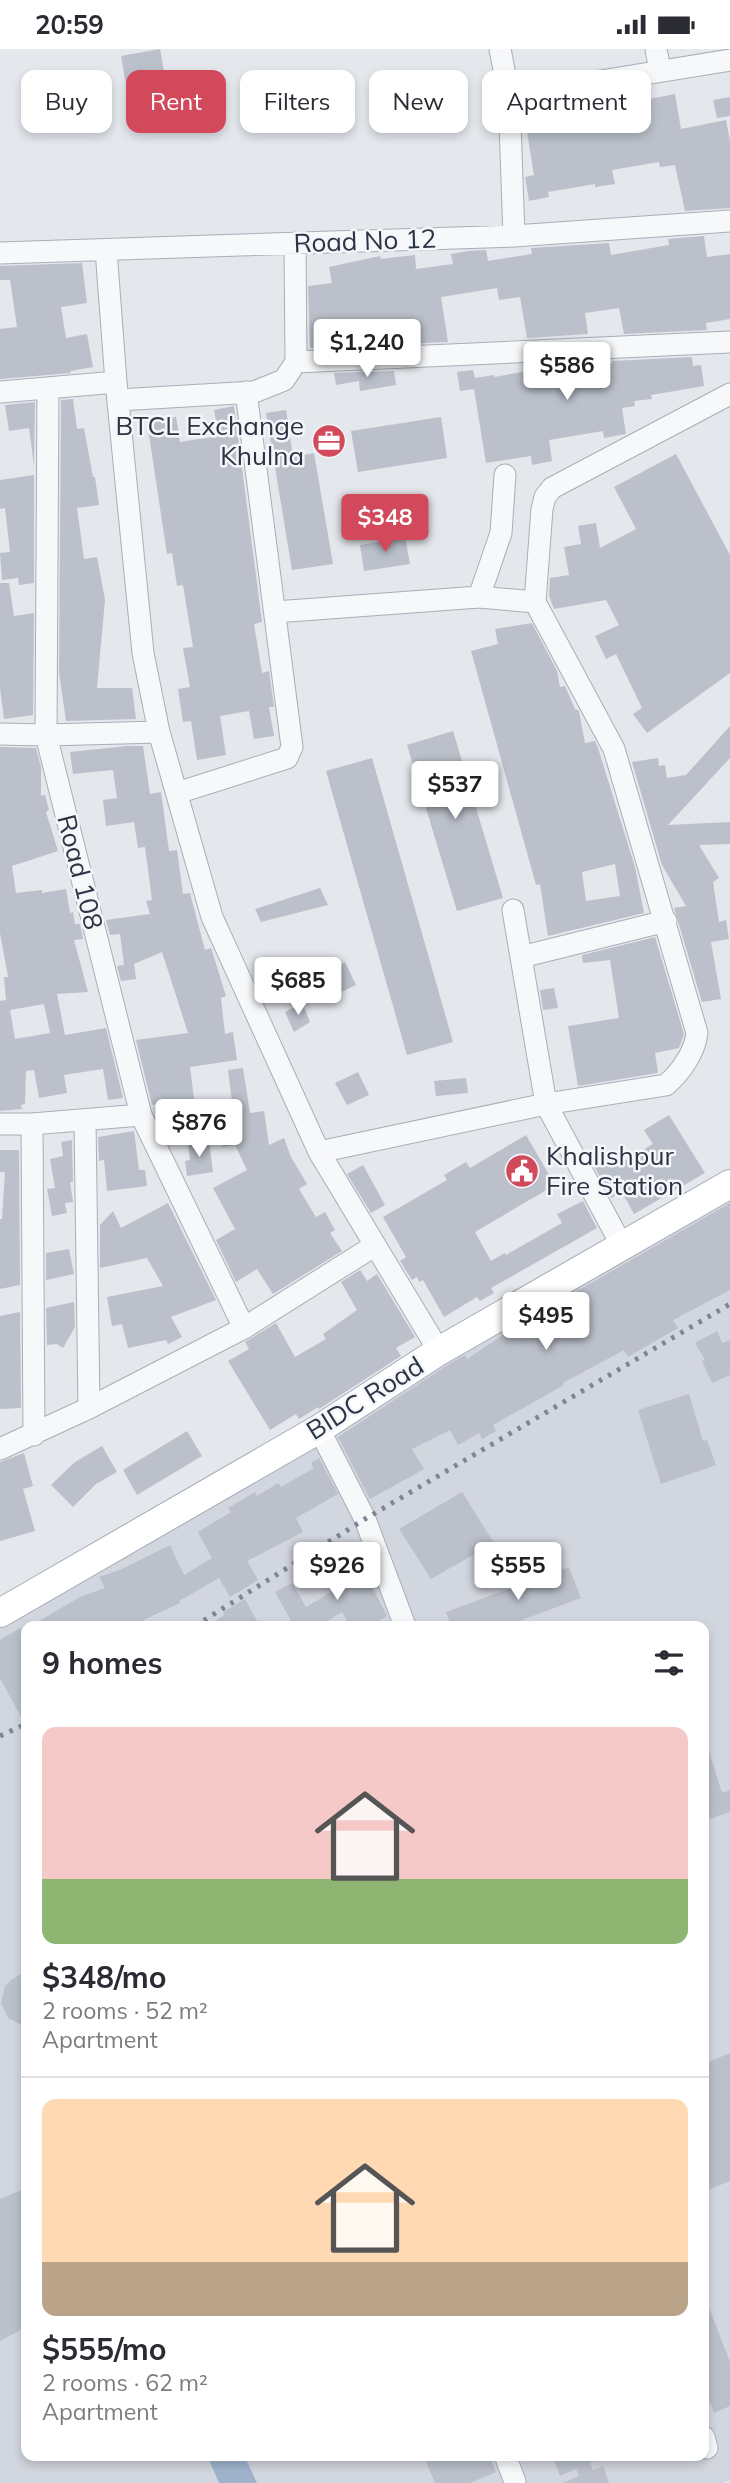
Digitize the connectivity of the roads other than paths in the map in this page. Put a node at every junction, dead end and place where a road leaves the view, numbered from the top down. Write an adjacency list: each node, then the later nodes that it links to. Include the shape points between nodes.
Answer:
1 (500, 49): 4 (street)
2 (656, 49): 5 (street)
3 (730, 60): 5 (street)
4 (504, 70)
5 (660, 71): 6 (street)
6 (651, 72)
7 (510, 133): 9 (street)
8 (730, 221): 9 (street, Road No 12)
9 (514, 236): 10 (street, Road No 12)
10 (295, 243): 11 (street, Road No 12); 14 (street)
11 (106, 250): 12 (street, Road No 12); 16 (street)
12 (0, 253)
13 (730, 342): 14 (street)
14 (296, 362): 18 (street, via 285,380)
15 (48, 388): 16 (street); 17 (street); 26 (street, Road 108)
16 (117, 391): 18 (street); 24 (street, via 143,653)
17 (0, 392)
18 (246, 392): 23 (street)
19 (730, 394): 22 (street, via 552,488 542,509)
20 (505, 475): 21 (street, via 501,533)
21 (479, 597): 22 (street); 23 (street)
22 (535, 602): 29 (street, via 614,749)
23 (275, 612): 27 (street, via 292,747 287,758)
24 (159, 731): 26 (street); 27 (street)
25 (0, 734): 26 (street)
26 (46, 735): 32 (street, Road 108)
27 (177, 793): 36 (street, via 212,917)
28 (513, 910): 30 (street)
29 (666, 921): 30 (street); 31 (street, via 697,1033 696,1047 666,1085)
30 (521, 957): 31 (street)
31 (546, 1104): 36 (street); 39 (street)
32 (141, 1115): 33 (street); 40 (street, Road 108)
33 (85, 1120): 35 (street); 42 (street)
34 (0, 1124): 35 (street)
35 (32, 1124): 44 (street)
36 (319, 1152): 38 (street)
37 (730, 1184): 39 (main road, BIDC Road)
38 (374, 1245): 40 (street); 41 (street)
39 (622, 1246): 41 (main road, BIDC Road)
40 (244, 1328): 42 (street)
41 (439, 1351): 43 (main road, BIDC Road)
42 (89, 1408): 44 (street)
43 (319, 1429): 46 (main road, BIDC Road); 47 (street, via 365,1519)
44 (34, 1435): 45 (street)
45 (0, 1449)
46 (0, 1613)
47 (403, 1621)
48 (507, 2461): 49 (street)
49 (515, 2481)

